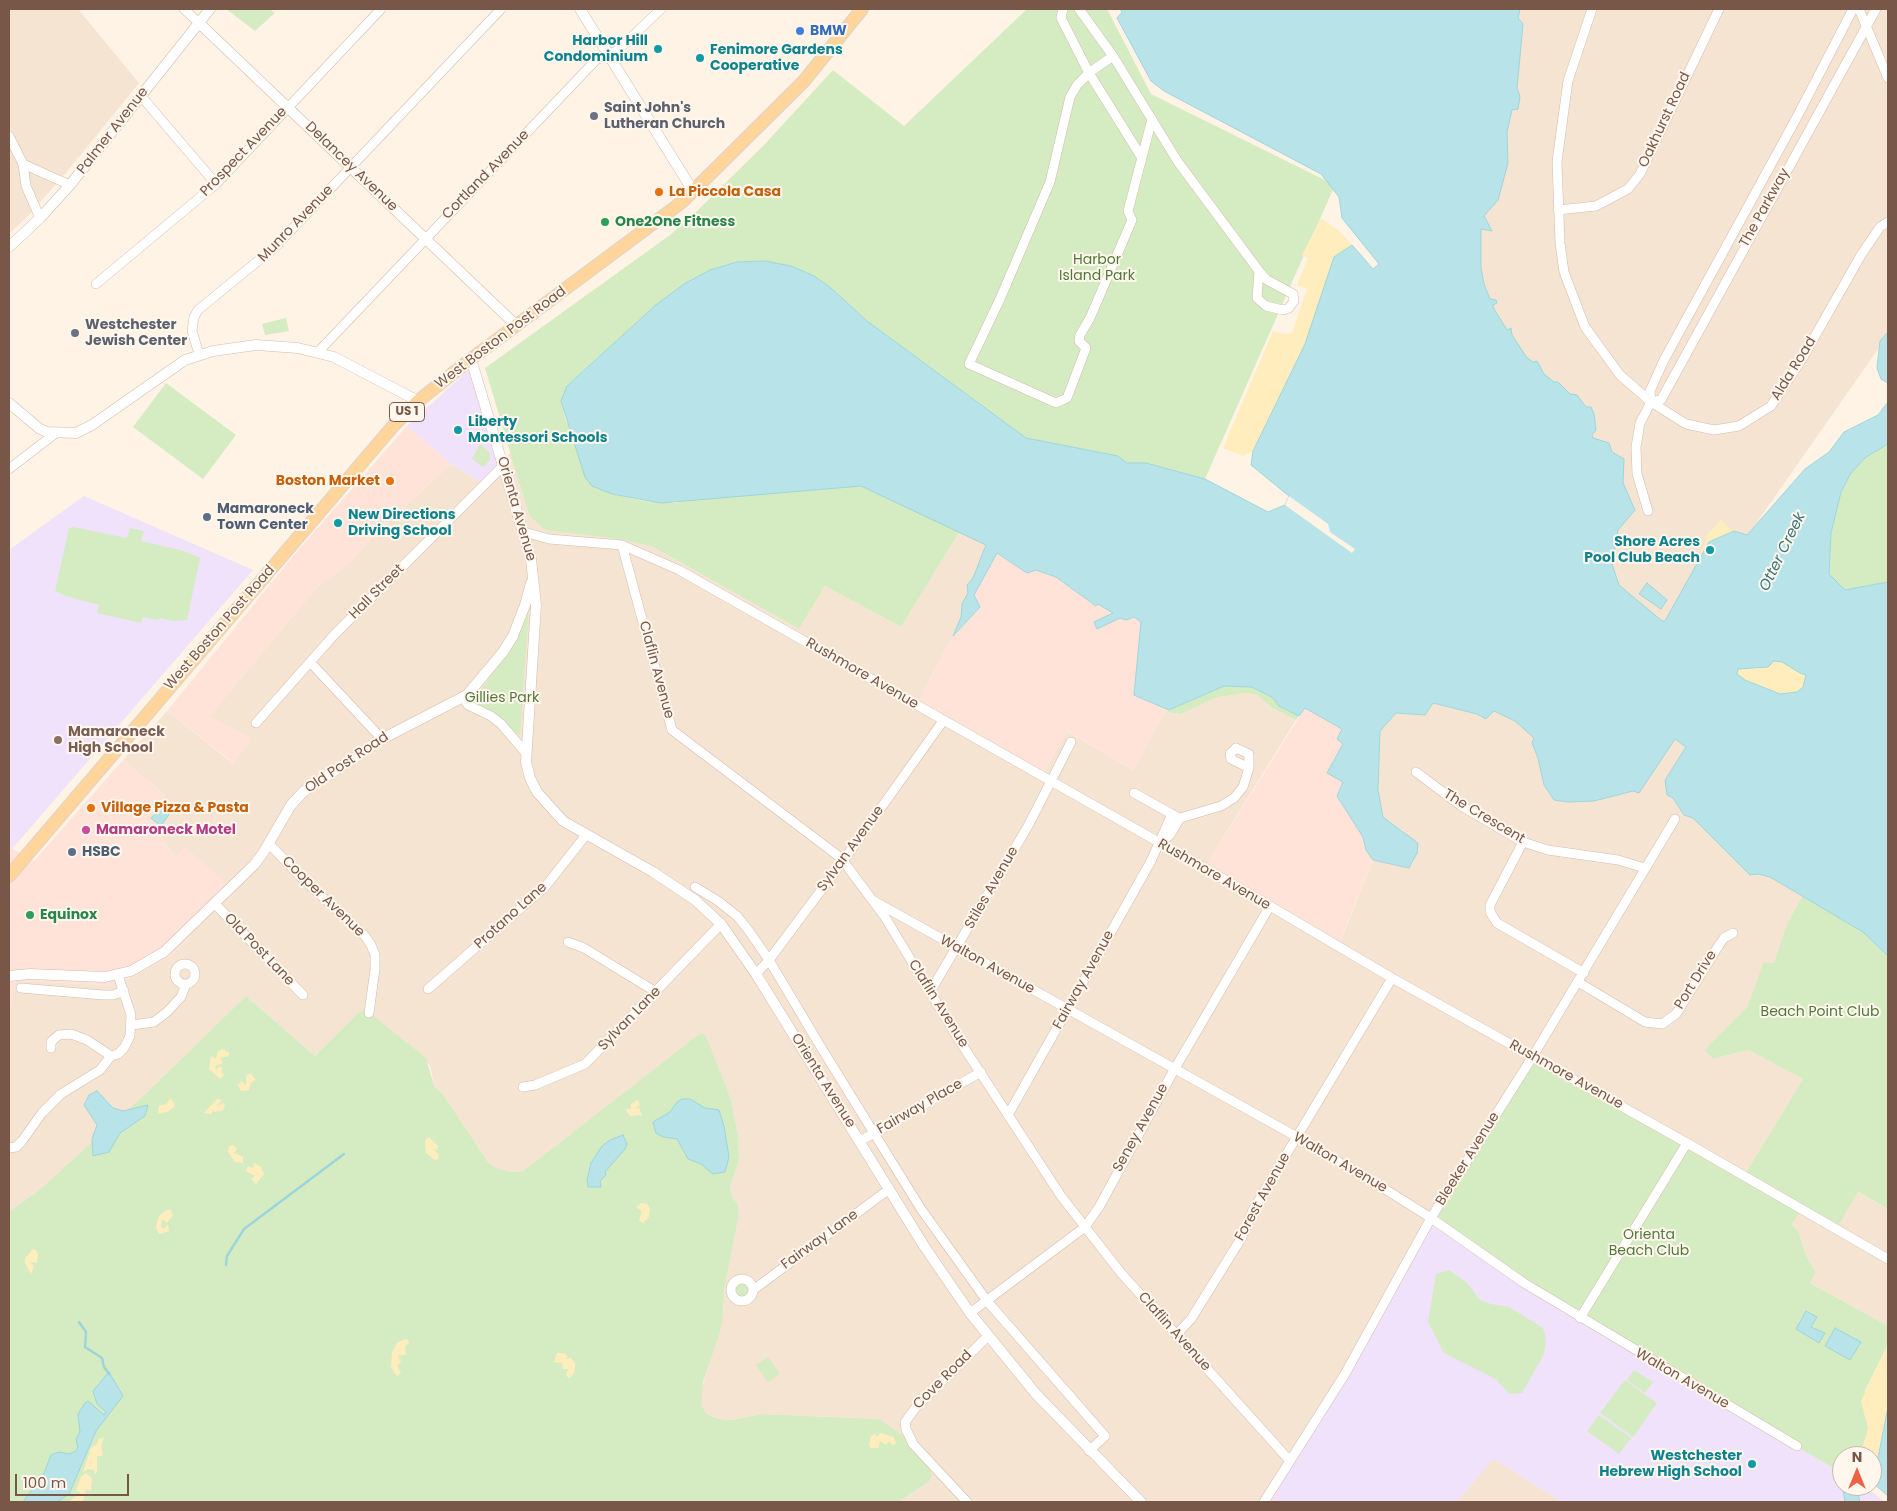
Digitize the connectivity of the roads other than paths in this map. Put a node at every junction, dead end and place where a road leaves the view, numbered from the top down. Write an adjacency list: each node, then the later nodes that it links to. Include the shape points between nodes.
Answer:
1 (184, 9): 15 (street, Delancey Avenue)
2 (210, 9): 15 (street, Palmer Avenue)
3 (381, 9): 22 (street, Prospect Avenue)
4 (661, 9): 17 (street, Cortland Avenue, via 618,50)
5 (862, 9): 30 (main road, West Boston Post Road / US 1, via 804,81)
6 (1063, 9): 19 (street, via 1061,18)
7 (1079, 9): 18 (street)
8 (1592, 9): 31 (street, Alda Road, via 1568,81 1557,162)
9 (1719, 9): 31 (street, Oakhurst Road, via 1640,174 1628,188 1596,206)
10 (1853, 9): 34 (street, The Parkway)
11 (1859, 9): 16 (street)
12 (1876, 9): 16 (street, The Parkway)
13 (495, 10): 27 (street, Munro Avenue)
14 (583, 10): 17 (street)
15 (198, 22): 21 (street, Palmer Avenue); 22 (street, Delancey Avenue)
16 (1866, 26): 20 (street); 35 (street, The Parkway)
17 (608, 54): 30 (street); 36 (street, Cortland Avenue, via 596,60)
18 (1113, 56): 19 (street); 23 (street)
19 (1089, 73): 25 (street); 25 (street, via 1070,97 1050,182 969,364 1056,403 1067,398 1086,348 1079,340 1080,335 1132,220 1128,210)
20 (1888, 78)
21 (141, 96): 28 (street); 29 (street, Palmer Avenue)
22 (288, 108): 27 (street, Delancey Avenue); 28 (street, Prospect Avenue)
23 (1152, 119): 25 (street); 40 (street, via 1178,162)
24 (9, 136): 26 (street)
25 (1142, 158)
26 (23, 164): 29 (street); 32 (street, via 26,186)
27 (350, 167): 36 (street, Delancey Avenue); 44 (street, Munro Avenue, via 275,247 198,310 192,331)
28 (216, 184): 41 (street, Prospect Avenue)
29 (70, 185): 32 (street, Palmer Avenue)
30 (693, 191): 42 (main road, West Boston Post Road / US 1, via 659,221)
31 (1558, 210): 47 (street, Alda Road, via 1564,272 1585,326 1620,375)
32 (40, 218): 38 (street, Palmer Avenue)
33 (1888, 222): 47 (street, Alda Road, via 1880,227 1861,255 1802,360 1771,406 1739,426 1714,430 1686,424)
34 (1735, 228): 35 (street); 37 (street, The Parkway)
35 (1749, 236): 39 (street, The Parkway)
36 (426, 238): 42 (street, Delancey Avenue); 43 (street, Cortland Avenue)
37 (1727, 245): 39 (street); 47 (street, The Parkway, via 1664,360 1650,391)
38 (9, 247)
39 (1740, 253): 47 (street, The Parkway, via 1661,400)
40 (1259, 271): 40 (street, via 1267,280 1292,294 1294,300 1289,308 1283,310 1266,306 1257,298)
41 (96, 284)
42 (517, 326): 45 (main road, West Boston Post Road / US 1)
43 (318, 352): 44 (street, via 256,345); 46 (street, via 334,357)
44 (200, 354): 49 (street, via 170,369 85,430)
45 (471, 358): 46 (main road, West Boston Post Road / US 1); 50 (street, Orienta Avenue)
46 (418, 401): 75 (main road, West Boston Post Road / US 1, via 362,462)
47 (1651, 402): 52 (street, The Parkway, via 1640,423 1636,447 1637,474)
48 (9, 403): 49 (street, via 40,429)
49 (56, 433): 51 (street)
50 (504, 466): 53 (street, Orienta Avenue); 56 (street, Hall Street)
51 (9, 470)
52 (1648, 511)
53 (524, 532): 54 (street, Rushmore Avenue, via 549,539); 55 (street, Orienta Avenue)
54 (622, 545): 58 (street, Rushmore Avenue, via 680,570); 73 (street, Claflin Avenue, via 672,730)
55 (533, 575): 57 (street, Old Post Road, via 513,636); 62 (street, Orienta Avenue, via 536,605)
56 (310, 662): 59 (street, Hall Street); 60 (street)
57 (467, 695): 60 (street, Old Post Road); 62 (street, via 468,705 501,724)
58 (943, 721): 65 (street, Rushmore Avenue); 73 (street, Sylvan Avenue)
59 (256, 723)
60 (382, 739): 71 (street, Old Post Road, via 303,792 290,805)
61 (1071, 742): 65 (street, Stiles Avenue)
62 (526, 753): 69 (street, Orienta Avenue, via 530,778 537,792 564,821)
63 (1249, 768): 67 (street, via 1243,787 1234,798 1221,806)
64 (1416, 772): 70 (street, The Crescent, via 1460,805)
65 (1050, 783): 72 (street, Rushmore Avenue); 83 (street, Stiles Avenue)
66 (1134, 793): 67 (street)
67 (1176, 816): 72 (street, Fairway Avenue, via 1170,836)
68 (1675, 819): 74 (street, Bleeker Avenue)
69 (586, 835): 80 (street, Orienta Avenue, via 666,880); 93 (street, Protano Lane, via 545,887)
70 (1523, 842): 74 (street, The Crescent, via 1548,850 1618,860); 85 (street, via 1490,905 1490,912 1497,923)
71 (268, 844): 78 (street, Old Post Road, via 254,865); 99 (street, Cooper Avenue, via 371,945 375,969)
72 (1160, 844): 79 (street, Rushmore Avenue); 98 (street, Fairway Avenue)
73 (843, 861): 77 (street, Claflin Avenue); 84 (street, Sylvan Avenue)
74 (1645, 868): 85 (street, Bleeker Avenue)
75 (9, 876)
76 (695, 887): 84 (street, Orienta Avenue, via 737,916)
77 (871, 899): 83 (street, Walton Avenue); 96 (street, Claflin Avenue)
78 (215, 904): 87 (street, Old Post Road, via 164,952); 97 (street, Old Post Lane)
79 (1270, 906): 89 (street, Rushmore Avenue); 106 (street, Seney Avenue)
80 (721, 924): 86 (street, Orienta Avenue); 95 (street, Sylvan Lane)
81 (1733, 933): 90 (street, Port Drive, via 1719,945 1676,1014 1662,1024 1645,1022)
82 (568, 942): 95 (street, via 584,948)
83 (957, 948): 96 (street, Stiles Avenue); 98 (street, Walton Avenue)
84 (769, 960): 86 (street, Sylvan Avenue); 102 (street, Orienta Avenue)
85 (1584, 973): 90 (street, Bleeker Avenue)
86 (756, 974): 105 (street, Orienta Avenue)
87 (118, 975): 88 (street, Old Post Road, via 93,978); 94 (street)
88 (9, 976)
89 (1392, 978): 104 (street, Rushmore Avenue); 111 (street, Forest Avenue)
90 (1578, 982): 104 (street, Bleeker Avenue)
91 (186, 984): 100 (street, via 182,997 154,1022)
92 (21, 988): 94 (street, via 103,995)
93 (428, 990)
94 (124, 991): 100 (street)
95 (656, 992): 108 (street, Sylvan Lane, via 585,1064)
96 (930, 992): 107 (street, Claflin Avenue)
97 (303, 995)
98 (1068, 1010): 106 (street, Walton Avenue); 109 (street, Fairway Avenue)
99 (368, 1013)
100 (132, 1025): 103 (street, via 126,1045 118,1054)
101 (51, 1048): 103 (street, via 51,1042 59,1035 71,1034)
102 (822, 1049): 105 (street); 110 (street, Orienta Avenue)
103 (110, 1056): 114 (street, via 100,1070 62,1094 42,1113 22,1141)
104 (1533, 1056): 113 (street, Rushmore Avenue); 116 (street, Bleeker Avenue)
105 (808, 1057): 112 (street, Orienta Avenue)
106 (1174, 1070): 111 (street, Walton Avenue); 117 (street, Seney Avenue)
107 (981, 1072): 109 (street, Claflin Avenue); 110 (street, Fairway Place)
108 (523, 1087)
109 (1008, 1115): 117 (street, Claflin Avenue)
110 (874, 1134): 112 (street, Fairway Place); 120 (street, Orienta Avenue, via 921,1209)
111 (1297, 1137): 116 (street, Walton Avenue); 123 (street, Forest Avenue, via 1242,1237 1191,1319)
112 (860, 1141): 115 (street, Orienta Avenue)
113 (1687, 1143): 118 (street, Rushmore Avenue); 122 (street)
114 (9, 1148)
115 (888, 1190): 119 (street, Fairway Lane); 121 (street, Orienta Avenue)
116 (1431, 1218): 122 (street, Walton Avenue); 127 (street, Bleeker Avenue, via 1346,1374)
117 (1085, 1227): 120 (street, Seney Avenue); 123 (street, Claflin Avenue, via 1121,1273)
118 (1888, 1259)
119 (753, 1290)
120 (987, 1301): 121 (street, Seney Avenue); 126 (street, Orienta Avenue, via 1105,1436)
121 (970, 1313): 124 (street, Orienta Avenue)
122 (1580, 1318): 125 (street, Walton Avenue)
123 (1177, 1334): 127 (street, Claflin Avenue)
124 (988, 1336): 126 (street, Orienta Avenue); 128 (street, Cove Road, via 908,1415 906,1429 913,1444)
125 (1797, 1446)
126 (1089, 1451): 129 (street, Orienta Avenue)
127 (1290, 1462): 130 (street, Bleeker Avenue)
128 (966, 1501)
129 (1141, 1502)
130 (1264, 1502)

